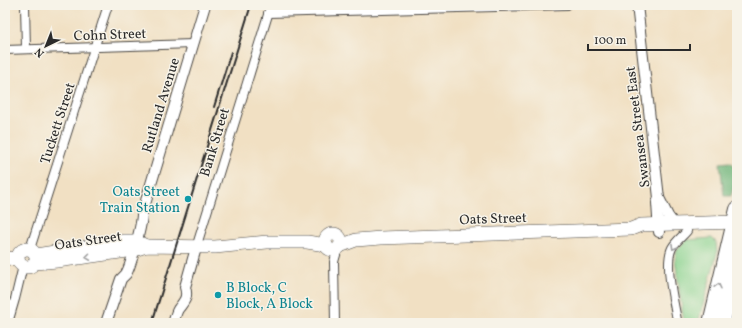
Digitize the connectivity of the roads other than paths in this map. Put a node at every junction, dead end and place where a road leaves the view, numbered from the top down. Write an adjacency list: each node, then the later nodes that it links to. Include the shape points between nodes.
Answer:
1 (25, 5): 9 (street)
2 (108, 5): 8 (street, Tuckett Street)
3 (205, 5): 7 (street, Rutland Avenue)
4 (567, 5): 6 (street)
5 (637, 5): 11 (street, Swansea Street East)
6 (270, 9): 19 (street, Bank Street)
7 (193, 44): 8 (street, Cohn Street); 18 (street, Rutland Avenue, via 142,214 136,219)
8 (95, 47): 9 (street, Cohn Street); 21 (street, Tuckett Street)
9 (26, 49): 10 (street, Cohn Street)
10 (5, 50)
11 (659, 198): 13 (street, Swansea Street East); 15 (street, Swansea Street East)
12 (737, 209): 14 (highway)
13 (674, 224): 14 (main road, Oats Street); 15 (main road, Oats Street)
14 (735, 226): 16 (main road, Oats Street); 28 (highway, one-way to 14)
15 (659, 228): 16 (main road, Oats Street); 17 (main road, Oats Street, via 641,233 631,229 381,238)
16 (687, 231): 27 (street, one-way to 27, via 672,248 669,267)
17 (333, 243): 19 (main road, Oats Street, via 267,242); 26 (street)
18 (134, 246): 19 (main road, Oats Street); 21 (main road, Oats Street); 24 (street, Rutland Avenue, via 120,272 121,279)
19 (196, 248): 25 (street, Bank Street, via 185,287 176,303 179,308)
20 (5, 258): 21 (main road, Oats Street)
21 (28, 258): 23 (street, Tuckett Street)
22 (737, 259): 29 (highway)
23 (8, 323)
24 (106, 323)
25 (173, 323)
26 (335, 323)
27 (676, 323)
28 (710, 323)
29 (723, 323)

